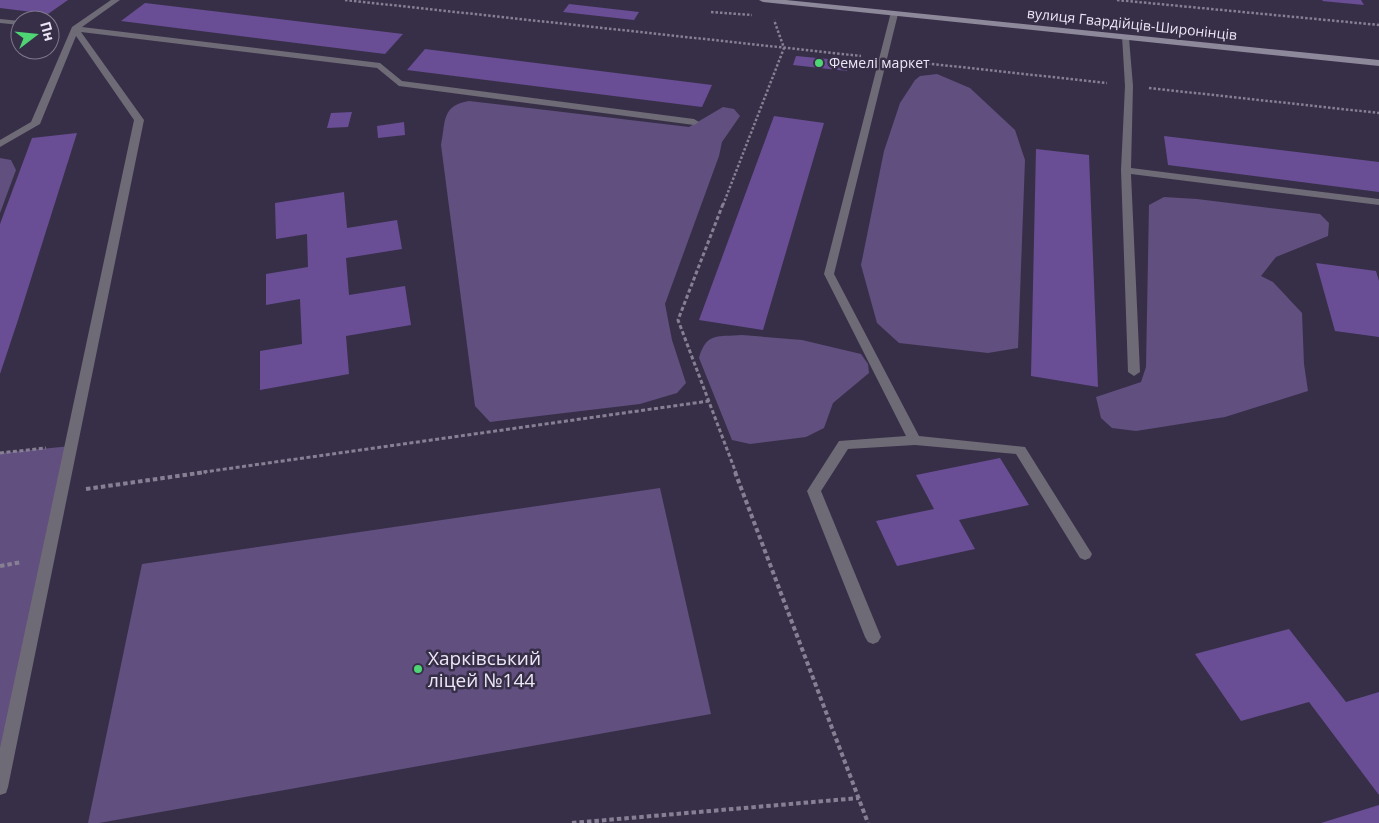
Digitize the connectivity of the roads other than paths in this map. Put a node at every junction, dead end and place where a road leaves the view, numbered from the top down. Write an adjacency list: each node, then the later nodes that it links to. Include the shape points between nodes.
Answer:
1 (116, 0): 4 (lane)
2 (764, 0): 3 (main road, вулиця Гвардійців-Широнінців)
3 (894, 14): 5 (main road, вулиця Гвардійців-Широнінців); 12 (lane, via 829,274)
4 (75, 29): 7 (lane, via 380,66 399,83); 8 (lane, via 35,124); 15 (lane, via 139,120)
5 (1125, 38): 6 (main road, вулиця Гвардійців-Широнінців); 9 (lane, via 1130,86)
6 (1379, 63)
7 (694, 122)
8 (0, 144)
9 (1126, 170): 10 (lane); 11 (lane)
10 (1379, 202)
11 (1134, 372)
12 (916, 440): 13 (lane, via 1020,450); 14 (lane, via 844,444 814,491)
13 (1084, 554)
14 (873, 637)
15 (0, 787)

